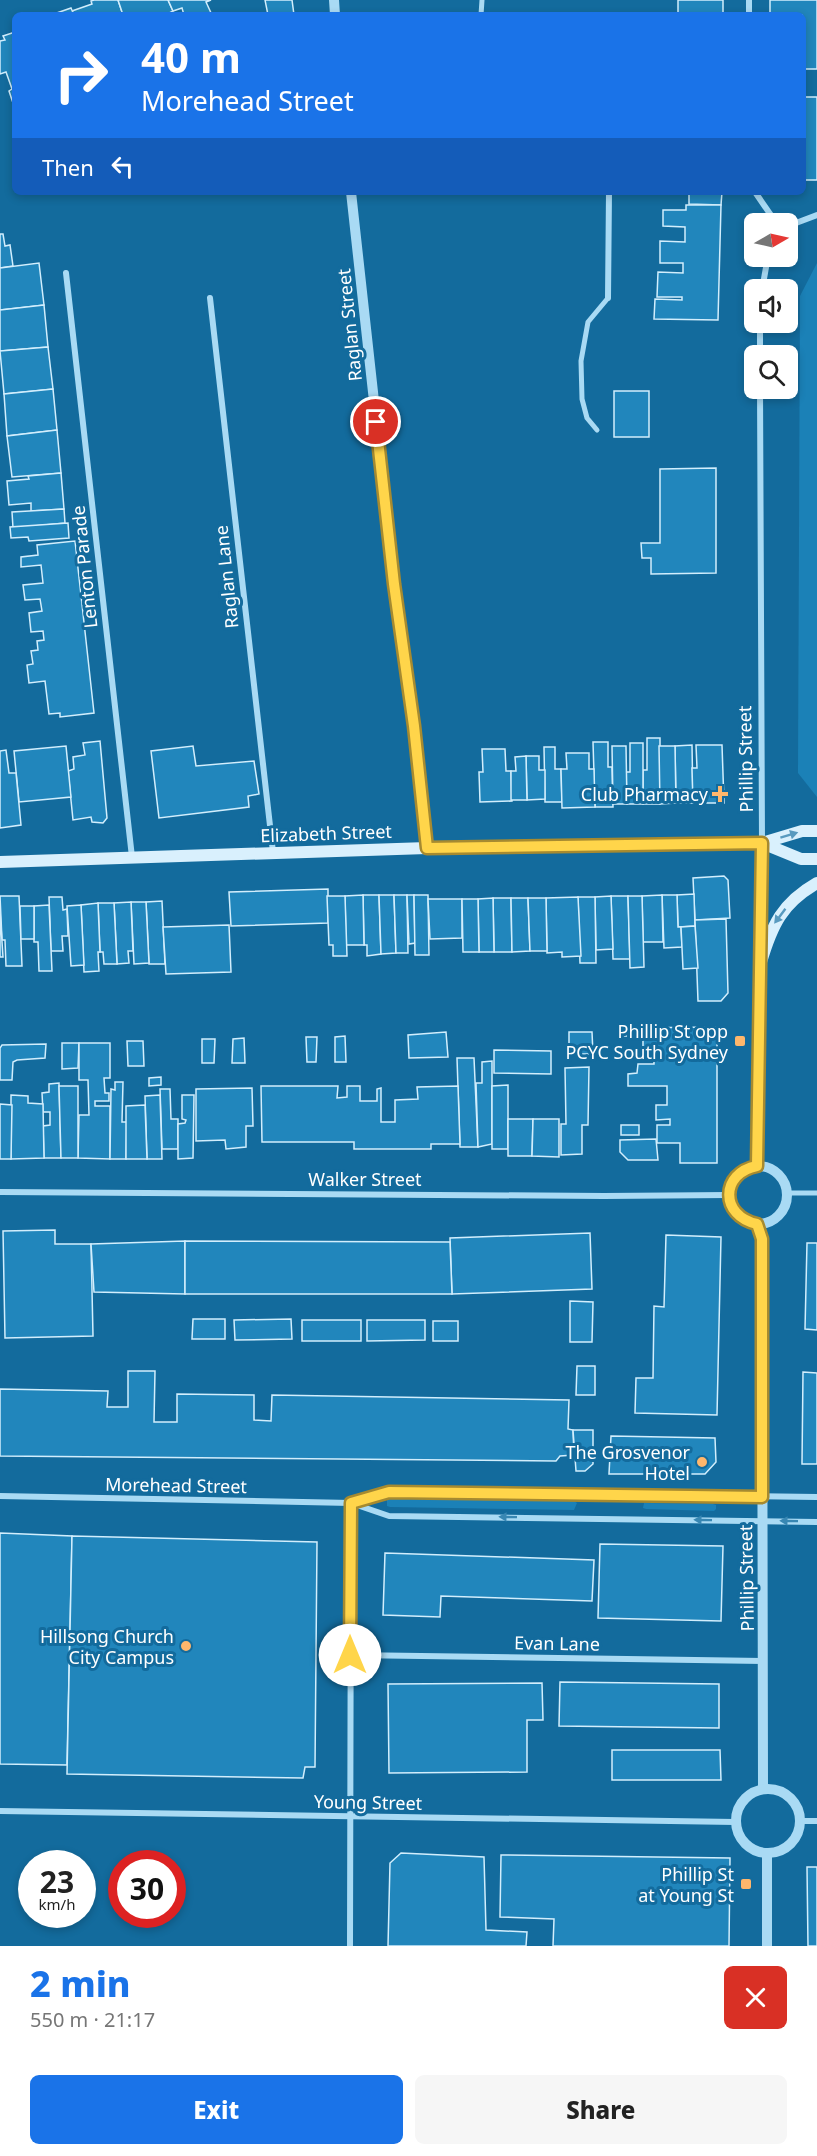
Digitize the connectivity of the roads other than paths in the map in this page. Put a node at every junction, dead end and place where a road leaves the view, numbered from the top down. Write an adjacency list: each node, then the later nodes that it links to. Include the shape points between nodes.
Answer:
1 (351, 195): 14 (street, Raglan Street)
2 (609, 195): 9 (street)
3 (757, 195): 4 (street)
4 (769, 213)
5 (817, 215): 6 (street)
6 (798, 222)
7 (66, 273): 16 (street, Lenton Parade)
8 (210, 298): 15 (street, Raglan Lane)
9 (608, 298): 11 (street, via 588,322 581,361 582,399 587,418)
10 (760, 399): 13 (street, Phillip Street)
11 (597, 430)
12 (817, 831): 13 (main road, Elizabeth Street, one-way to 12, via 802,831)
13 (762, 843): 14 (main road, Elizabeth Street); 17 (main road, Elizabeth Street, via 801,859); 20 (street, Phillip Street)
14 (427, 848): 15 (main road, Elizabeth Street)
15 (273, 853): 16 (main road, Elizabeth Street)
16 (132, 857): 18 (main road, Elizabeth Street)
17 (817, 859)
18 (0, 862)
19 (817, 883): 20 (main road, one-way to 20, via 778,916)
20 (761, 962): 21 (street, Phillip Street)
21 (757, 1166): 23 (street, via 781,1176); 25 (street, via 740,1172)
22 (0, 1192): 25 (street, Walker Street)
23 (787, 1193): 24 (street); 26 (street, via 776,1219)
24 (817, 1193)
25 (729, 1195): 26 (street, via 734,1212)
26 (757, 1224): 28 (street, Phillip Street, via 762,1239)
27 (0, 1496): 30 (street, Morehead Street)
28 (762, 1497): 29 (street, Morehead Street); 30 (street, Morehead Street, via 389,1492); 31 (street, Phillip Street)
29 (817, 1497)
30 (351, 1503): 31 (street, Morehead Street, one-way to 30, via 389,1516); 33 (street)
31 (762, 1520): 32 (street, Morehead Street, one-way to 31); 34 (street, Phillip Street)
32 (817, 1522)
33 (350, 1655): 34 (street, Evan Lane); 37 (street)
34 (763, 1661): 35 (street, Phillip Street)
35 (763, 1788): 38 (street, via 784,1793 793,1801); 40 (street, via 746,1796)
36 (0, 1811): 37 (street, Young Street)
37 (350, 1817): 40 (street, Young Street); 42 (street)
38 (800, 1821): 39 (street); 41 (street, via 794,1841)
39 (817, 1821)
40 (735, 1822): 41 (street, via 741,1840)
41 (767, 1854): 43 (street)
42 (350, 1946)
43 (766, 1946)

